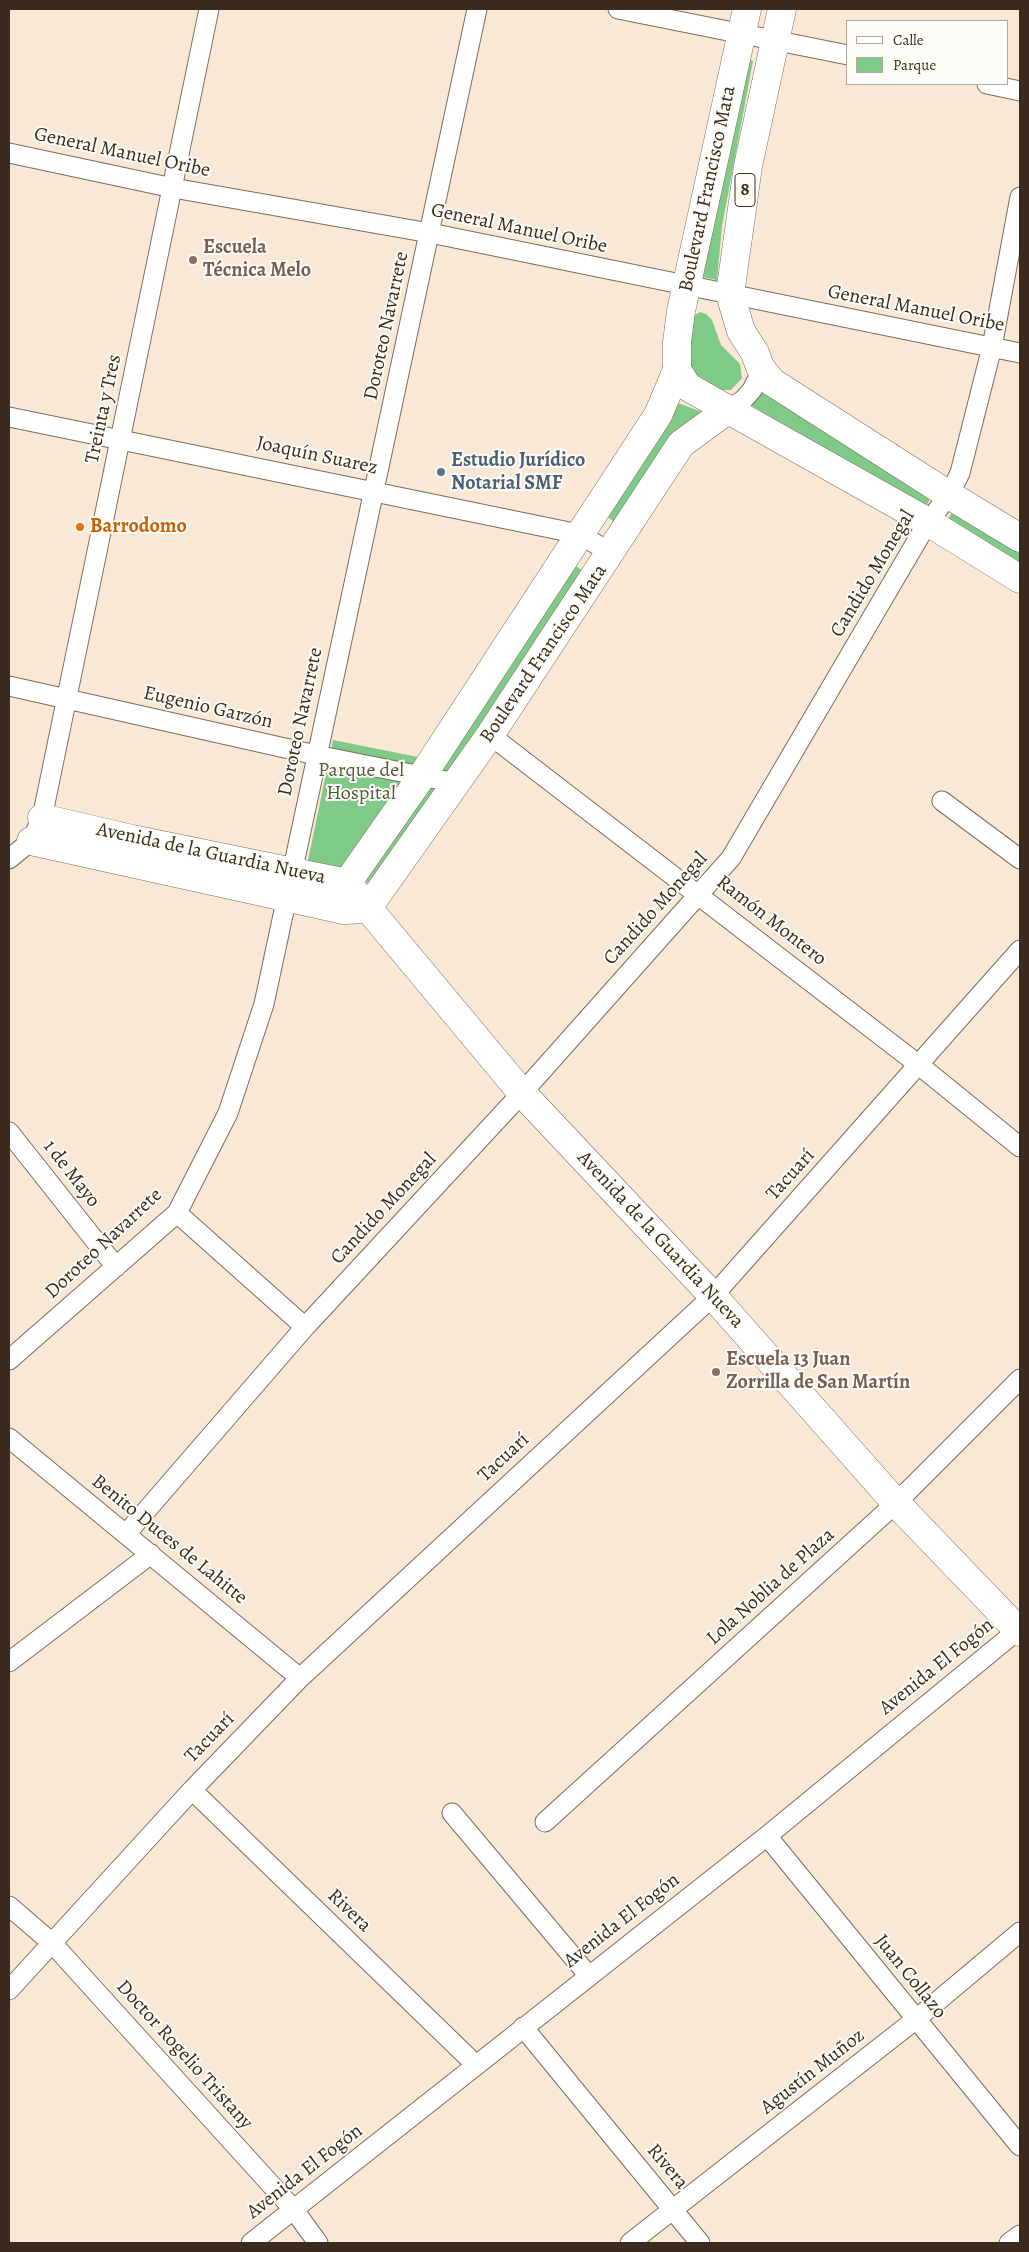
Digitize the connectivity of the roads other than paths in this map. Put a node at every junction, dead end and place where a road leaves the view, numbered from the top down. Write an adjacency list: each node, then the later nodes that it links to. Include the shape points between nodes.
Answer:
1 (209, 9): 11 (street, Treinta y Tres)
2 (478, 9): 13 (street, Doroteo Navarrete)
3 (618, 9): 5 (street)
4 (782, 9): 6 (street, Boulevard Francisco Mata / 8)
5 (744, 20): 6 (street); 14 (street, Boulevard Francisco Mata / 8)
6 (776, 40): 7 (street); 15 (street, Boulevard Francisco Mata / 8, via 748,166)
7 (846, 54)
8 (992, 85): 9 (street)
9 (1020, 91)
10 (9, 153): 11 (street, General Manuel Oribe)
11 (172, 188): 13 (street, General Manuel Oribe); 22 (street, Treinta y Tres)
12 (1020, 197): 16 (street, Candido Monegal)
13 (430, 233): 14 (street, General Manuel Oribe); 23 (street, Doroteo Navarrete)
14 (688, 286): 15 (street, General Manuel Oribe); 19 (street, Boulevard Francisco Mata / 8, via 677,342)
15 (730, 294): 16 (street, General Manuel Oribe); 18 (street, Boulevard Francisco Mata / 8, via 741,330)
16 (992, 347): 17 (street, General Manuel Oribe); 24 (street, Candido Monegal, via 966,455)
17 (1020, 353)
18 (760, 367): 20 (street, Boulevard Francisco Mata, via 752,390); 24 (street, 8, via 772,382 789,394)
19 (677, 370): 20 (street, via 688,387); 26 (street, Boulevard Francisco Mata, via 658,415)
20 (729, 408): 25 (street); 28 (street, Boulevard Francisco Mata, via 681,444)
21 (9, 418): 22 (street, Joaquín Suarez)
22 (121, 439): 23 (street, Joaquín Suarez); 31 (street, Treinta y Tres)
23 (375, 491): 26 (street, Joaquín Suarez); 33 (street, Doroteo Navarrete)
24 (949, 495): 25 (street, Candido Monegal); 27 (street, 8)
25 (928, 522): 29 (street); 42 (street, Candido Monegal, via 746,836)
26 (579, 534): 28 (street, Joaquín Suarez); 34 (street, Boulevard Francisco Mata)
27 (1020, 538)
28 (611, 553): 32 (street, Boulevard Francisco Mata)
29 (1020, 579)
30 (9, 686): 31 (street, Eugenio Garzón)
31 (67, 699): 33 (street, Eugenio Garzón); 37 (street, Treinta y Tres)
32 (490, 735): 35 (street, Boulevard Francisco Mata); 42 (street, Ramón Montero)
33 (316, 755): 34 (street, Eugenio Garzón); 41 (street, Doroteo Navarrete)
34 (422, 776): 35 (street, Eugenio Garzón); 40 (street, Boulevard Francisco Mata)
35 (456, 783): 43 (street, Boulevard Francisco Mata)
36 (942, 801): 39 (street)
37 (37, 829): 38 (street); 41 (street, Avenida de la Guardia Nueva)
38 (9, 859)
39 (1020, 859)
40 (347, 883): 41 (street, Avenida de la Guardia Nueva); 43 (street, Avenida de la Guardia Nueva)
41 (290, 885): 43 (street, Avenida de la Guardia Nueva, via 344,910); 49 (street, Doroteo Navarrete, via 264,1004 228,1113)
42 (699, 894): 45 (street, Ramón Montero); 46 (street, Candido Monegal)
43 (367, 909): 46 (street, Avenida de la Guardia Nueva)
44 (1020, 950): 45 (street, Tacuarí)
45 (919, 1065): 48 (street, Ramón Montero); 51 (street, Tacuarí)
46 (522, 1093): 51 (street, Avenida de la Guardia Nueva); 52 (street, Candido Monegal)
47 (9, 1132): 50 (street, 1 de Mayo)
48 (1020, 1147)
49 (177, 1212): 50 (street, Doroteo Navarrete); 52 (street)
50 (116, 1267): 53 (street, Doroteo Navarrete)
51 (713, 1296): 56 (street, Avenida de la Guardia Nueva); 61 (street, Tacuarí)
52 (305, 1327): 57 (street, Candido Monegal)
53 (10, 1357)
54 (1020, 1378): 56 (street, Lola Noblia de Plaza)
55 (9, 1438): 57 (street, Benito Duces de Lahitte)
56 (896, 1503): 59 (street, Avenida de la Guardia Nueva); 64 (street, Lola Noblia de Plaza)
57 (126, 1534): 58 (street, Benito Duces de Lahitte)
58 (151, 1554): 60 (street); 61 (street, Benito Duces de Lahitte)
59 (1019, 1631): 65 (street, Avenida El Fogón)
60 (9, 1662)
61 (300, 1678): 62 (street, Tacuarí)
62 (192, 1790): 68 (street, Tacuarí); 73 (street, Rivera)
63 (452, 1813): 69 (street)
64 (545, 1822)
65 (767, 1836): 69 (street, Avenida El Fogón); 71 (street, Juan Collazo)
66 (9, 1906): 68 (street, Doctor Rogelio Tristany)
67 (1020, 1932): 71 (street, Agustín Muñoz)
68 (52, 1943): 70 (street, Tacuarí); 75 (street, Doctor Rogelio Tristany)
69 (589, 1976): 72 (street, Avenida El Fogón)
70 (9, 1990)
71 (915, 2020): 74 (street, Juan Collazo); 76 (street, Agustín Muñoz)
72 (523, 2027): 73 (street, Avenida El Fogón); 76 (street, Rivera)
73 (476, 2065): 75 (street, Avenida El Fogón)
74 (1020, 2146)
75 (294, 2210): 78 (street, Avenida El Fogón); 79 (street, Doctor Rogelio Tristany)
76 (673, 2210): 80 (street, Agustín Muñoz); 81 (street, Rivera)
77 (1020, 2235): 82 (street)
78 (251, 2243)
79 (318, 2243)
80 (630, 2243)
81 (700, 2243)
82 (1009, 2243)

